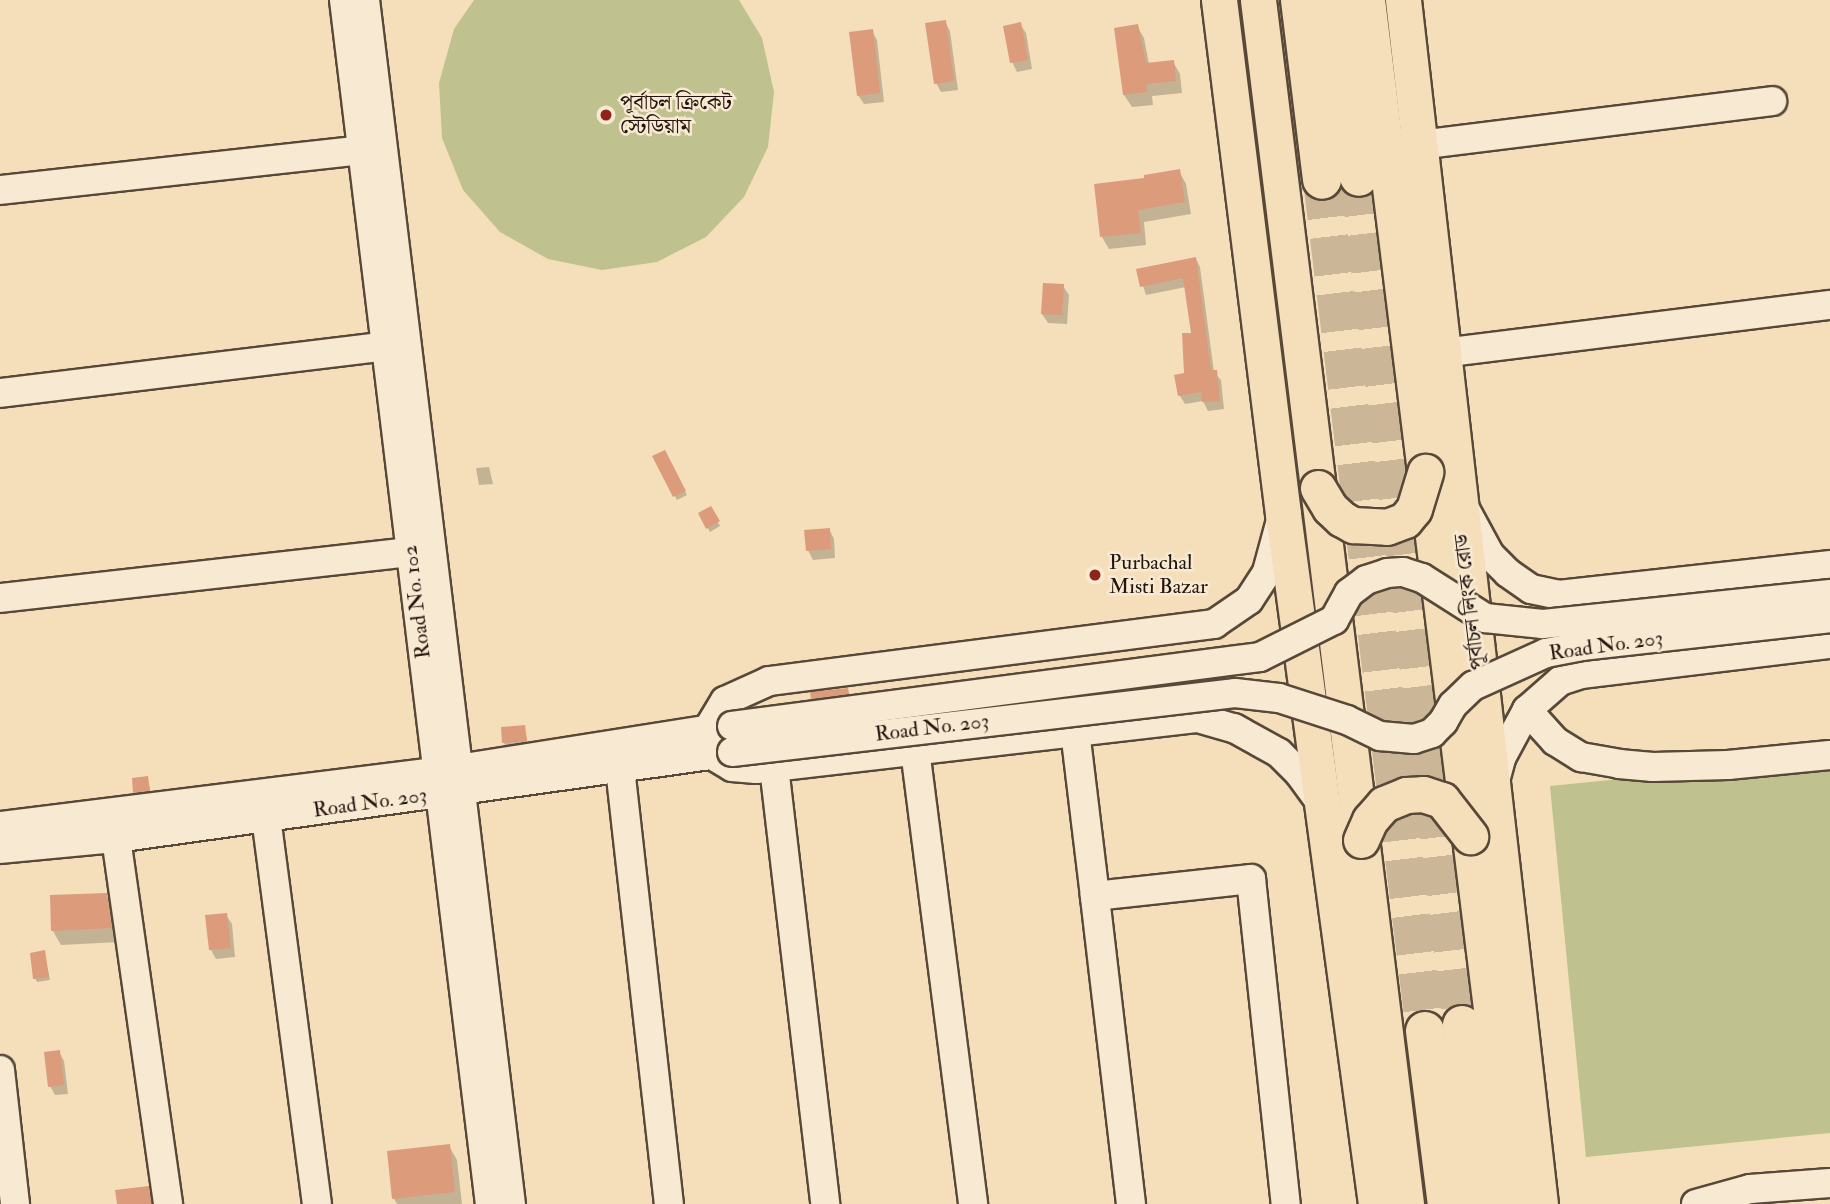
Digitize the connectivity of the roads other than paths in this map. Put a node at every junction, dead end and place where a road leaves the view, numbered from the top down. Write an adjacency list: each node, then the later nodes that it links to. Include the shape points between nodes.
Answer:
1 (344, 0): 11 (street, Road No. 102)
2 (365, 0): 11 (street, Road No. 102)
3 (1219, 0): 22 (main road)
4 (1258, 0): 20 (main road)
5 (1300, 0): 13 (highway)
6 (1337, 0): 12 (highway)
7 (1367, 0): 19 (main road)
8 (1403, 0): 10 (main road, পূর্বাচল লিংক রোড)
9 (1772, 101): 10 (street)
10 (1420, 145): 17 (main road, পূর্বাচল লিংক রোড)
11 (372, 149): 14 (street); 16 (street, Road No. 102)
12 (1359, 177)
13 (1321, 180)
14 (0, 190)
15 (1830, 305): 17 (street)
16 (396, 344): 18 (street); 23 (street, Road No. 102)
17 (1443, 353): 21 (main road, পূর্বাচল লিংক রোড)
18 (0, 393)
19 (1425, 472): 20 (main road, bridge, via 1414,509 1405,520 1387,527 1353,525 1342,519); 25 (main road, bridge)
20 (1318, 488): 29 (main road, bridge)
21 (1458, 494): 24 (street, via 1490,555 1531,589 1559,595); 41 (main road, পূর্বাচল লিংক রোড)
22 (1283, 514): 35 (street, via 1267,572 1249,600 1214,624 769,681 725,701); 42 (main road)
23 (421, 550): 27 (street); 40 (street, Road No. 102)
24 (1830, 565)
25 (1439, 590): 26 (street, Road No. 203, bridge, via 1485,618 1543,624); 29 (street, Road No. 203, bridge, via 1422,578 1387,573 1366,580 1349,593); 31 (main road)
26 (1830, 594)
27 (0, 598)
28 (1830, 618): 31 (street, Road No. 203, bridge, via 1546,653 1473,686)
29 (1334, 620): 33 (main road); 35 (street, Road No. 203, bridge, via 1260,657)
30 (1830, 644): 32 (street, Road No. 203, via 1580,674 1560,681)
31 (1454, 705): 33 (street, Road No. 203, bridge, via 1432,733 1414,739 1380,736); 45 (main road, bridge)
32 (1527, 710): 37 (street, via 1555,741 1581,757 1619,764 1728,765); 41 (street, Road No. 203, via 1501,758)
33 (1347, 720): 35 (street, Road No. 203, bridge, via 1279,698 1235,693); 47 (main road, bridge)
34 (1075, 731): 36 (street); 42 (street, via 1198,718 1234,728 1279,753); 49 (street)
35 (721, 740): 38 (street, via 732,766); 39 (street, Road No. 203); 40 (street, Road No. 203)
36 (915, 750): 38 (street); 61 (street)
37 (1830, 755)
38 (774, 767): 60 (street)
39 (620, 768): 40 (street, Road No. 203); 59 (street)
40 (449, 781): 43 (street, Road No. 203); 44 (street); 57 (street, Road No. 102); 58 (street, Road No. 102)
41 (1493, 790): 69 (main road, পূর্বাচল লিংক রোড)
42 (1322, 806): 64 (main road)
43 (266, 817): 46 (street, Road No. 203); 56 (street)
44 (0, 826)
45 (1469, 836): 47 (main road, bridge, via 1442,800 1423,794 1384,804 1370,820); 68 (main road)
46 (116, 838): 48 (street, Road No. 203); 55 (street)
47 (1362, 840): 65 (main road)
48 (0, 849)
49 (1095, 896): 62 (street); 63 (street, via 1251,879)
50 (1462, 1025): 67 (highway)
51 (1425, 1031): 66 (highway)
52 (0, 1070): 54 (street)
53 (1830, 1183): 70 (street, via 1749,1189)
54 (15, 1204)
55 (168, 1204)
56 (317, 1204)
57 (490, 1204)
58 (511, 1204)
59 (669, 1204)
60 (825, 1204)
61 (973, 1204)
62 (1130, 1204)
63 (1286, 1204)
64 (1376, 1204)
65 (1406, 1204)
66 (1447, 1204)
67 (1484, 1204)
68 (1515, 1204)
69 (1540, 1204)
70 (1696, 1204)

